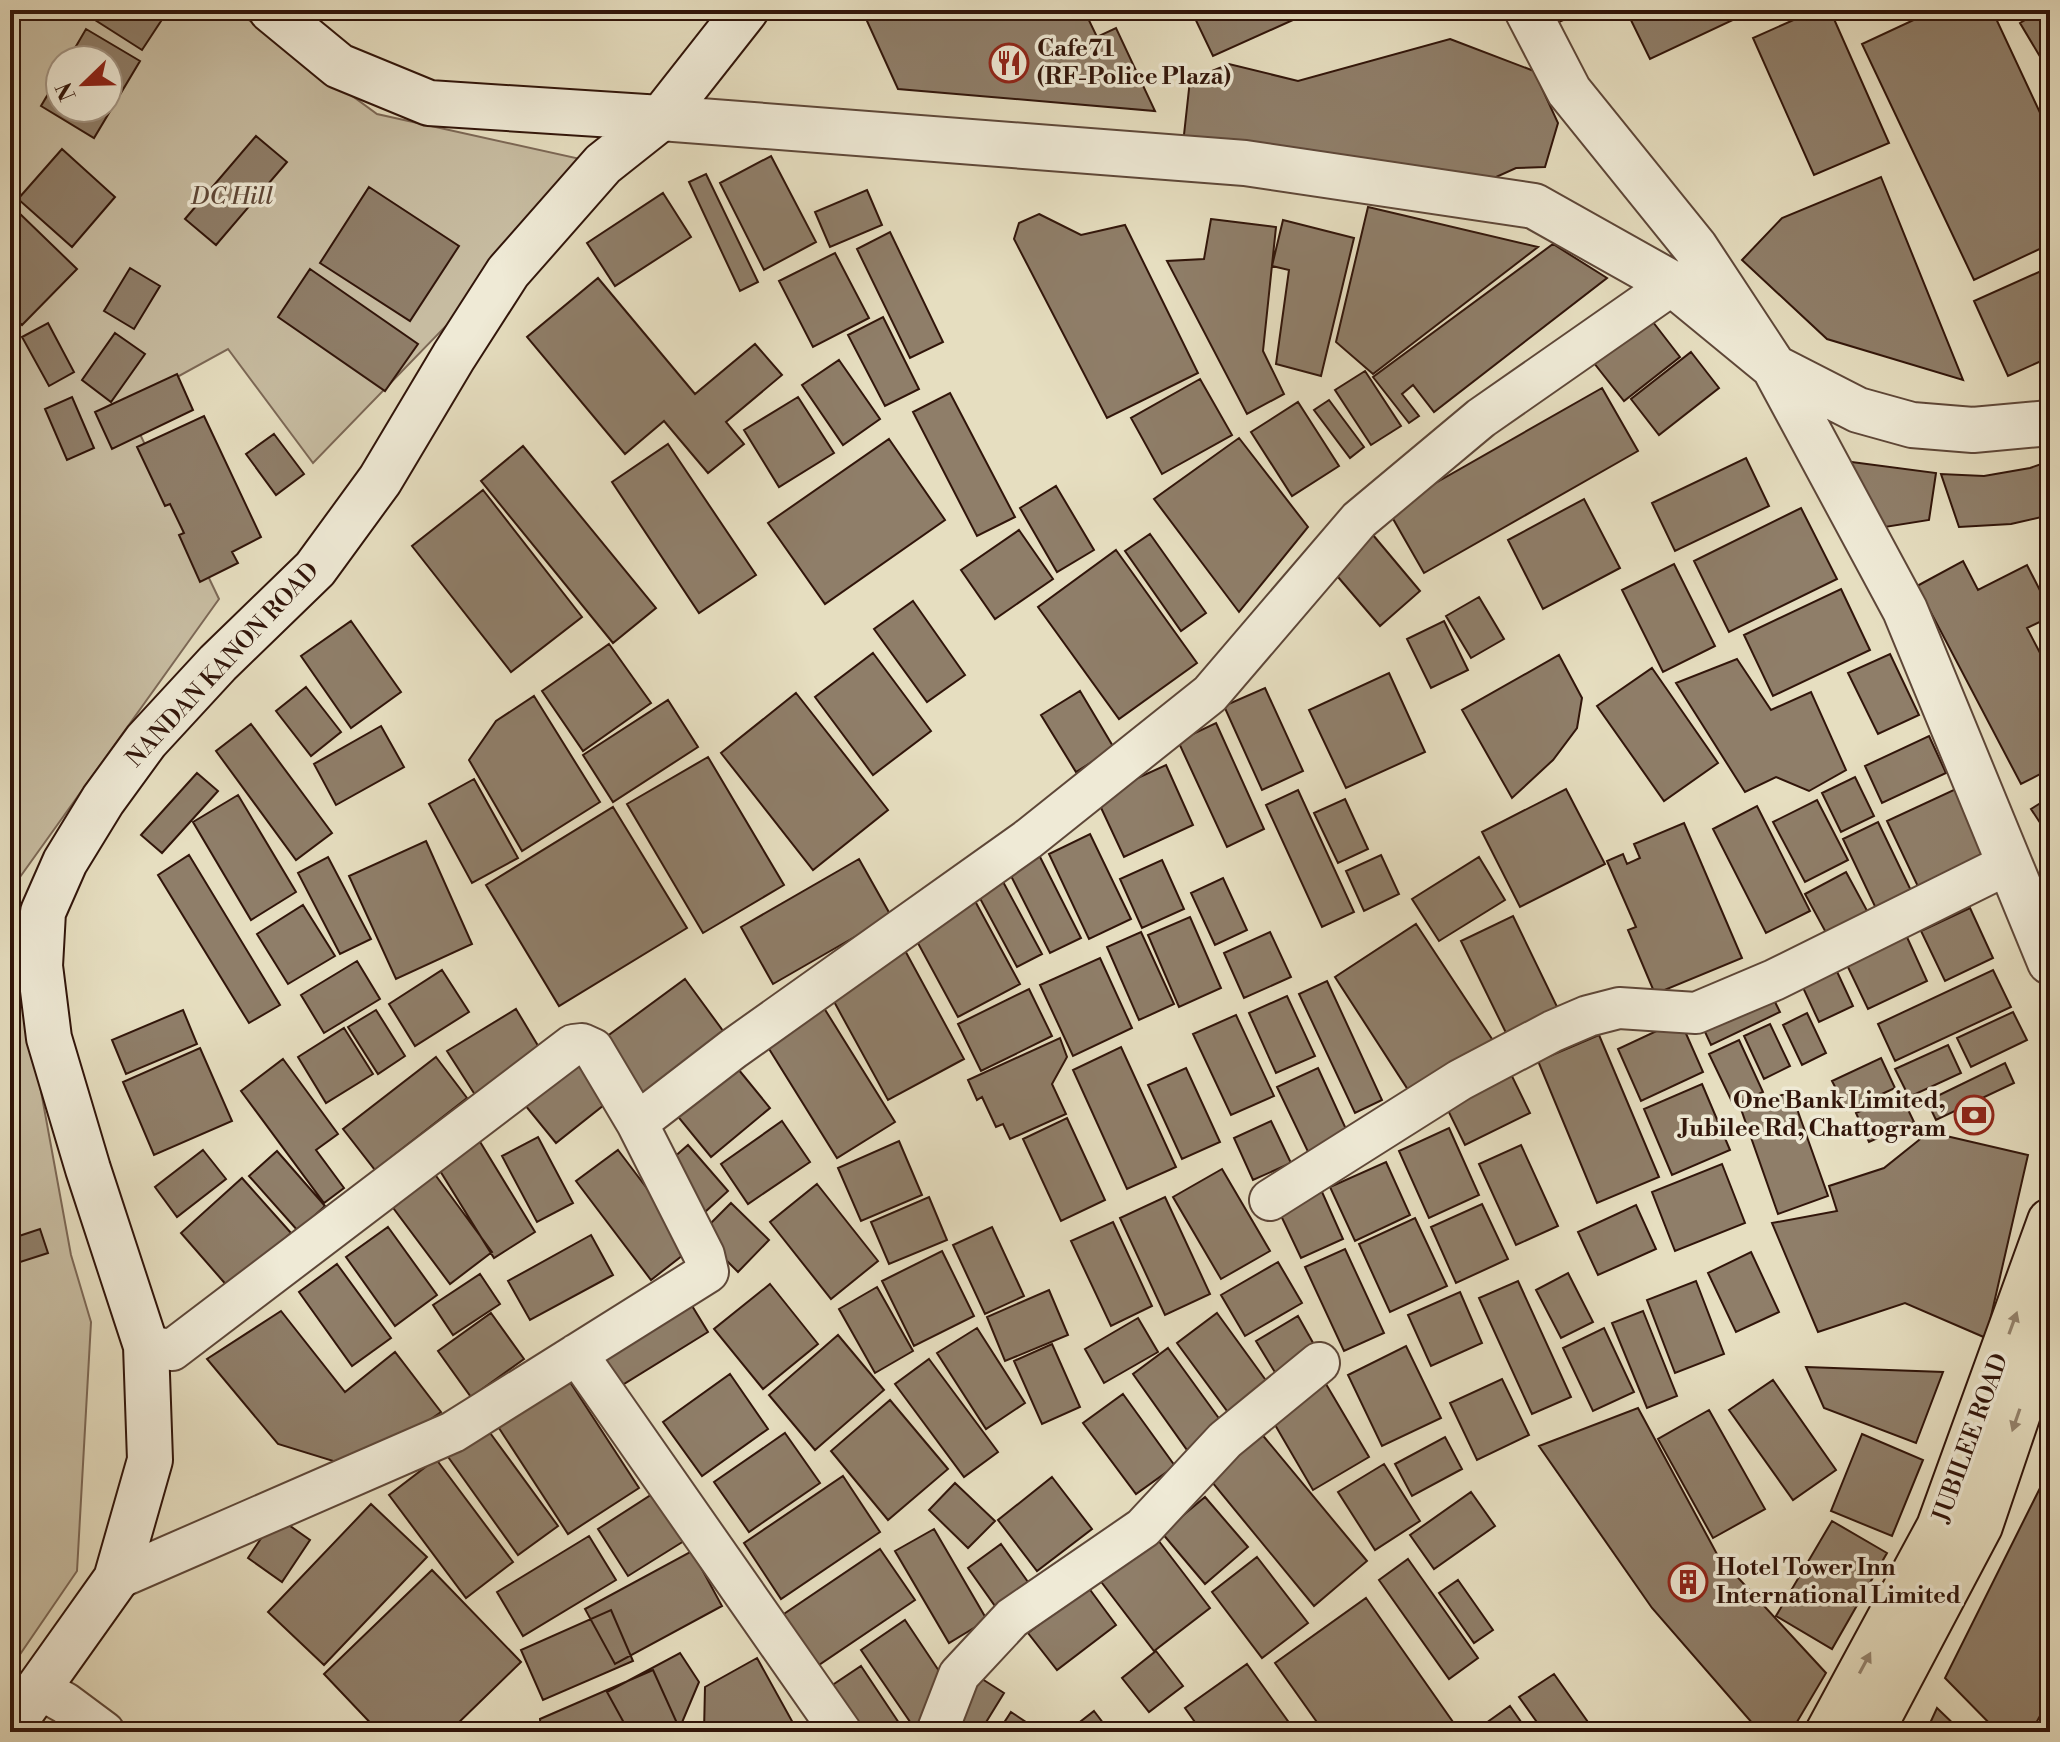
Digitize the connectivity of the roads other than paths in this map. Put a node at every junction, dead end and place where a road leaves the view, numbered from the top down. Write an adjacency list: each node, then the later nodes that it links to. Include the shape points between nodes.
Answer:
1 (271, 10): 4 (street, via 339,66 429,103)
2 (746, 10): 4 (street, NANDAN KANON ROAD)
3 (1527, 10): 6 (street, via 1569,91 1695,247)
4 (661, 118): 5 (street, via 1245,163 1534,206); 14 (street, NANDAN KANON ROAD, via 603,164 508,272 371,493 315,569 146,741 65,862 43,912 40,966 49,1038)
5 (1673, 284): 6 (street); 10 (street, via 1481,418 1359,520 1210,694 1027,840)
6 (1774, 367): 7 (street, via 1858,410 1912,425 1973,430); 8 (street, via 1905,610)
7 (2050, 423)
8 (2010, 863): 9 (street); 11 (street, via 1696,1013 1619,1008 1553,1031 1460,1080)
9 (2050, 962)
10 (637, 1123): 14 (street, via 593,1049 573,1045 172,1350); 15 (street, via 708,1272)
11 (1270, 1200)
12 (2050, 1221): 23 (main road, JUBILEE ROAD, one-way to 12, via 1939,1527)
13 (2050, 1319): 24 (main road, one-way to 24, via 1980,1526)
14 (146, 1346): 17 (street, NANDAN KANON ROAD, via 150,1460)
15 (577, 1354): 17 (street, via 453,1432); 21 (street)
16 (1319, 1363): 22 (street, via 1225,1440 1143,1528 1012,1618 959,1675)
17 (116, 1579): 18 (street, NANDAN KANON ROAD)
18 (38, 1688): 19 (street, NANDAN KANON ROAD); 20 (street)
19 (10, 1728)
20 (104, 1732)
21 (841, 1732)
22 (937, 1732)
23 (1828, 1732)
24 (1871, 1732)

